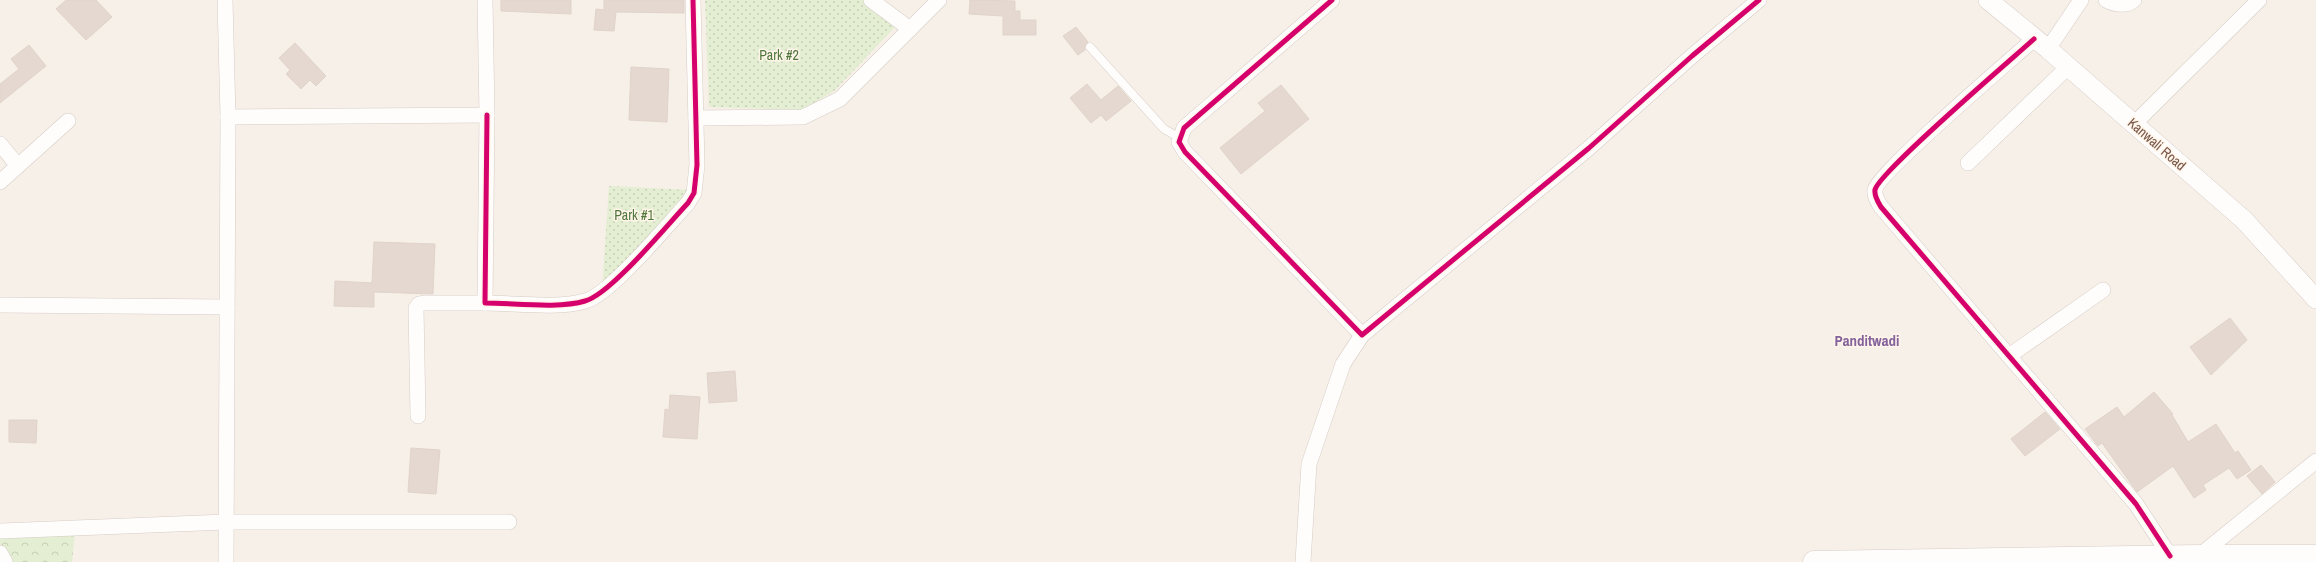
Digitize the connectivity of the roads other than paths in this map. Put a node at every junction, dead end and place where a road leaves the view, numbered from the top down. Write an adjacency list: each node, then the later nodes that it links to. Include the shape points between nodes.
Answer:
1 (225, 0): 18 (street)
2 (485, 0): 17 (street)
3 (693, 0): 19 (street)
4 (871, 0): 13 (street)
5 (939, 0): 13 (street)
6 (1332, 0): 22 (street, via 1184,128)
7 (1759, 0): 32 (street, via 1589,148)
8 (1988, 0): 14 (street, Kanwali Road)
9 (2081, 0): 14 (street)
10 (2106, 0): 11 (street, via 2124,5)
11 (2134, 0)
12 (2259, 0): 21 (street)
13 (910, 29): 19 (street, via 840,99 803,117)
14 (2041, 44): 16 (street, Kanwali Road); 33 (street, via 1900,159 1874,190 1881,207)
15 (1090, 47): 22 (lane, via 1164,129)
16 (2068, 67): 21 (street, Kanwali Road); 24 (street)
17 (487, 115): 18 (street); 29 (street)
18 (228, 117): 31 (street)
19 (696, 118): 29 (street, via 694,193 688,203 613,283 593,298 571,304)
20 (68, 121): 25 (street)
21 (2134, 124): 28 (street, Kanwali Road, via 2244,220)
22 (1180, 138): 32 (street, via 1180,147)
23 (0, 144): 25 (street)
24 (1968, 163)
25 (18, 166): 26 (street)
26 (0, 182)
27 (2103, 290): 33 (street)
28 (2316, 299)
29 (485, 303): 34 (street, via 424,303 416,308)
30 (0, 306): 31 (street)
31 (227, 307): 36 (street)
32 (1362, 335): 46 (street, via 1343,364 1309,464)
33 (2009, 356): 40 (street, via 2136,504)
34 (418, 416)
35 (2316, 462): 41 (street)
36 (226, 522): 37 (street); 38 (street); 45 (street)
37 (509, 522)
38 (0, 531)
39 (0, 553): 44 (street)
40 (2170, 556): 41 (main road); 43 (main road)
41 (2199, 556): 42 (main road)
42 (2316, 556)
43 (2134, 560): 47 (main road)
44 (6, 562)
45 (226, 562)
46 (1304, 562)
47 (1814, 562)

